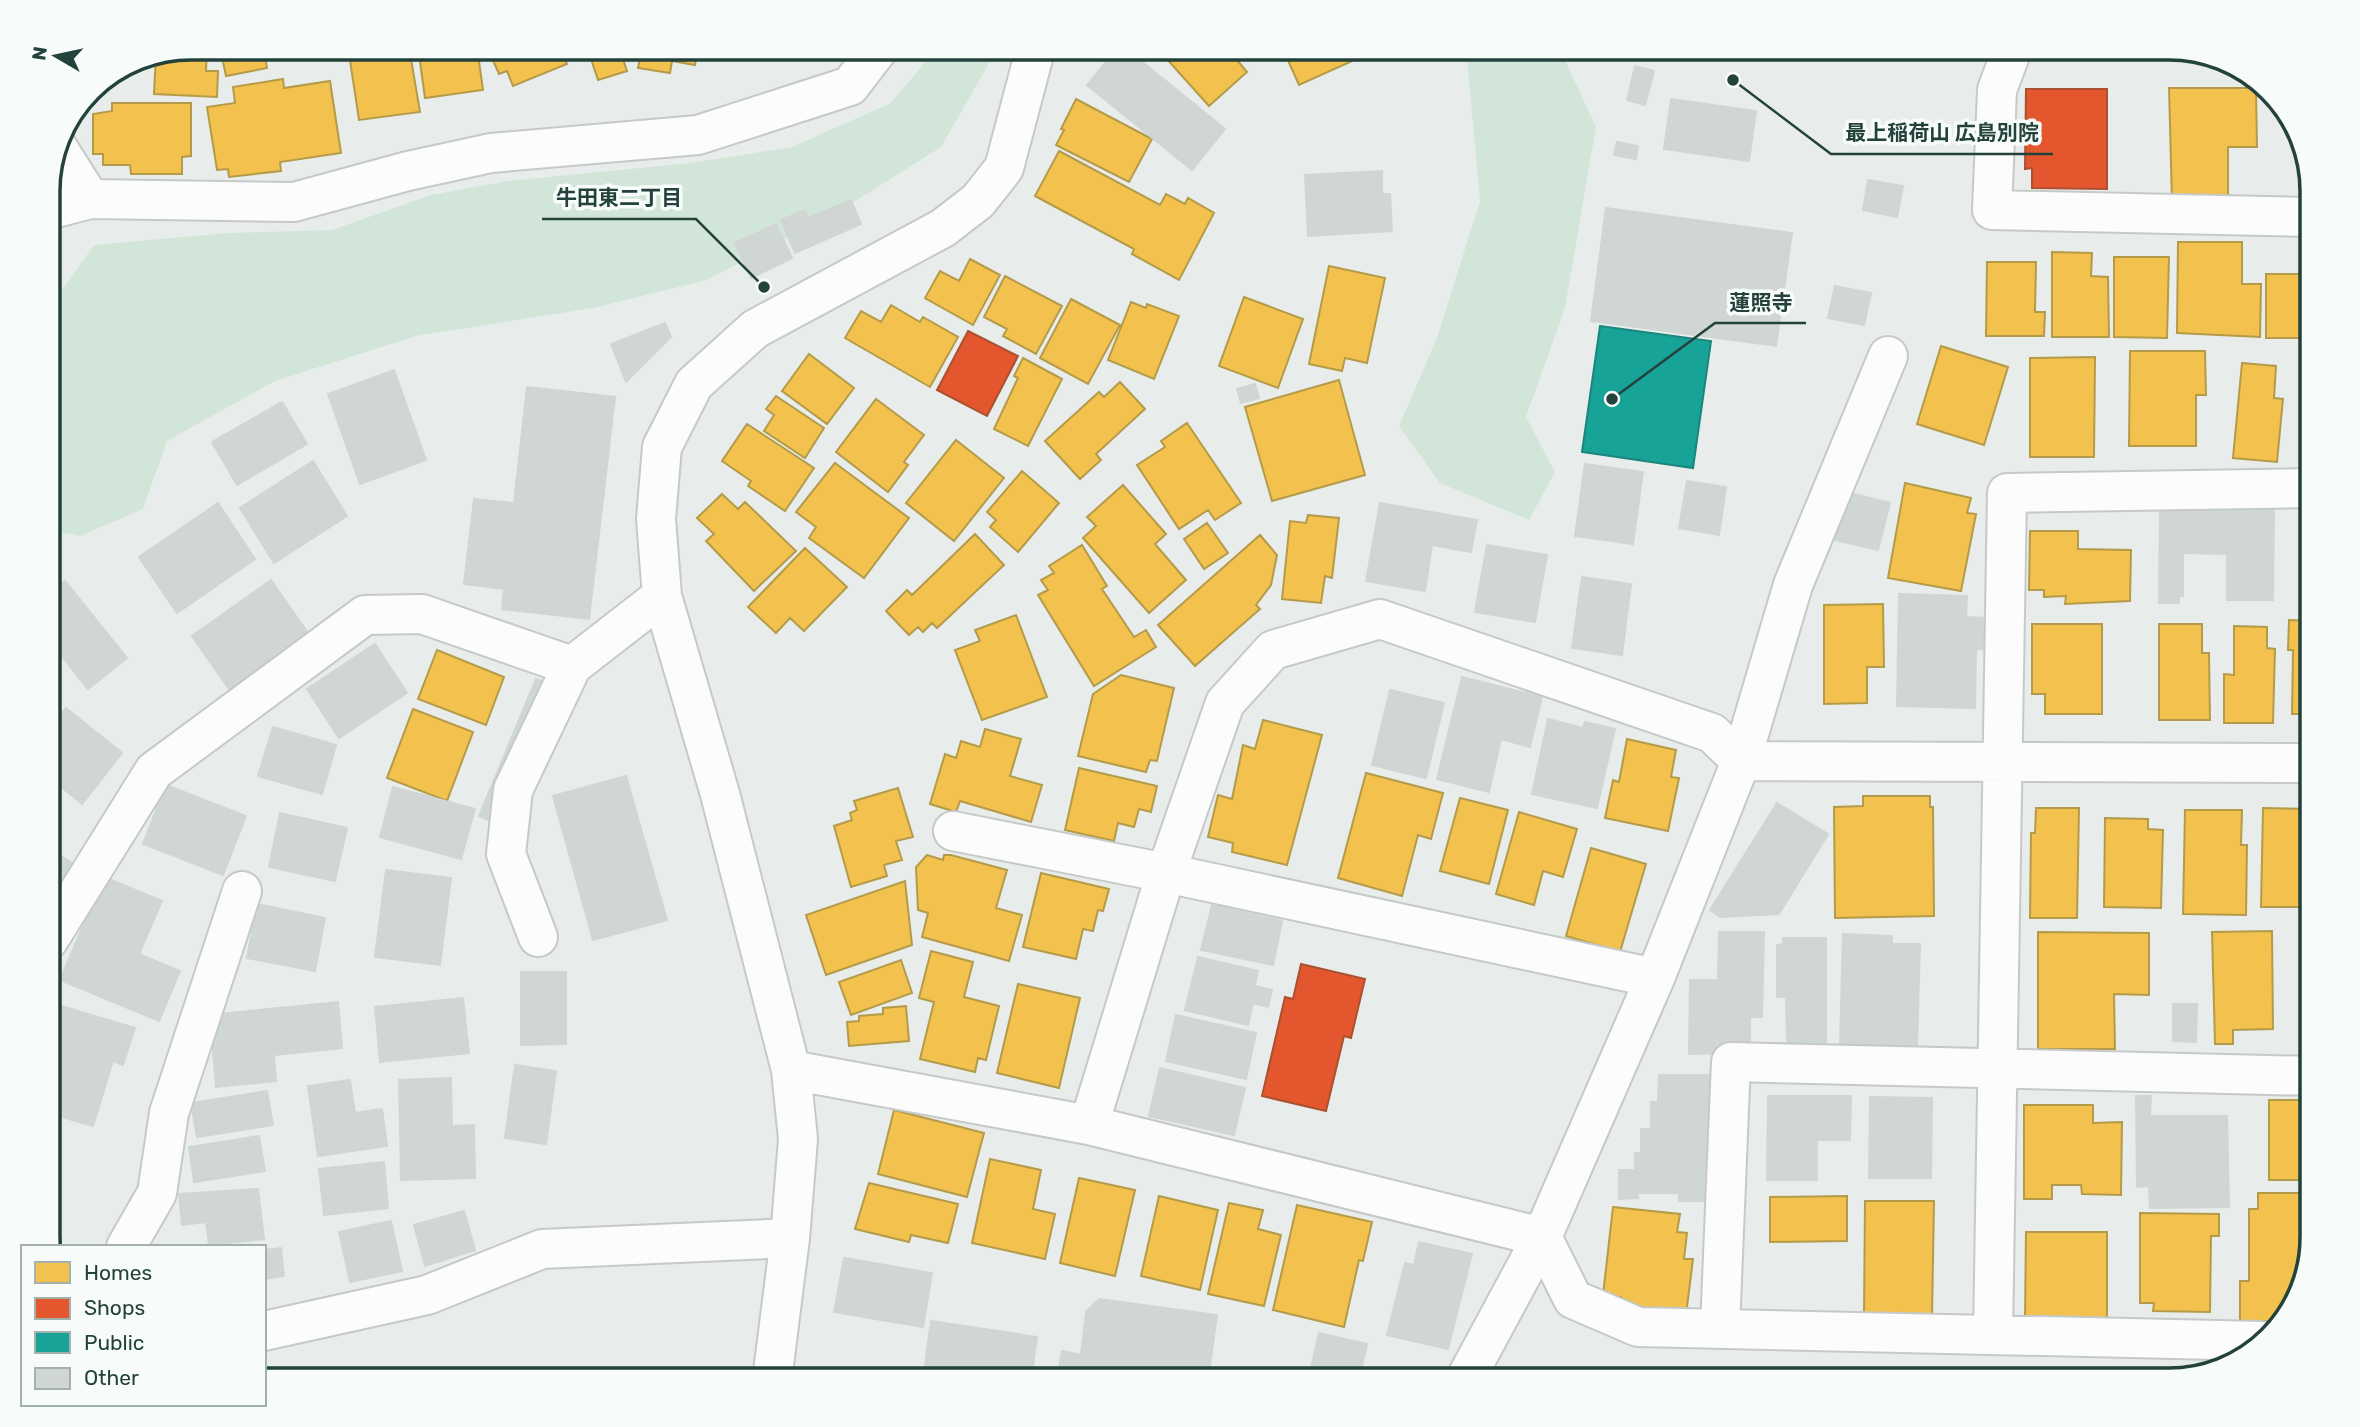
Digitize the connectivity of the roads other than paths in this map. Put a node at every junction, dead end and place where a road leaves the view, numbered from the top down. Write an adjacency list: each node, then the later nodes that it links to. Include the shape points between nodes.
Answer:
1 (870, 60): 5 (street, via 850,86 698,135 491,153 294,202)
2 (1033, 60): 10 (street, via 1004,168 978,201 943,228 755,329 694,384 662,447 656,519)
3 (2008, 60): 7 (street, via 1997,90 1992,209)
4 (64, 157): 5 (street)
5 (90, 199): 6 (street)
6 (60, 207)
7 (2300, 217)
8 (1888, 356): 12 (street, via 1793,585)
9 (2300, 488): 13 (street, via 2007,493)
10 (662, 596): 11 (street); 22 (street, via 720,794)
11 (572, 666): 18 (street, via 422,614 365,615 154,771); 19 (street, via 513,790 506,854)
12 (1741, 761): 13 (street); 16 (street, via 1712,733 1380,619 1273,650 1225,704); 20 (street)
13 (2003, 762): 14 (street); 21 (street)
14 (2300, 763)
15 (953, 831): 16 (street)
16 (1166, 873): 20 (street); 24 (street)
17 (242, 891): 27 (street, via 169,1113 157,1193)
18 (60, 923)
19 (538, 937)
20 (1655, 978): 25 (street)
21 (1998, 1068): 23 (street); 28 (street, via 1731,1062); 30 (street)
22 (791, 1070): 24 (street); 26 (street, via 798,1139)
23 (2300, 1076)
24 (1089, 1125): 25 (street)
25 (1542, 1237): 28 (street, via 1573,1299 1638,1327); 33 (street)
26 (790, 1238): 29 (street, via 542,1249 427,1295); 32 (street)
27 (127, 1245)
28 (1720, 1328): 30 (street)
29 (266, 1331)
30 (1993, 1335): 31 (street)
31 (2248, 1341)
32 (774, 1368)
33 (1471, 1368)

